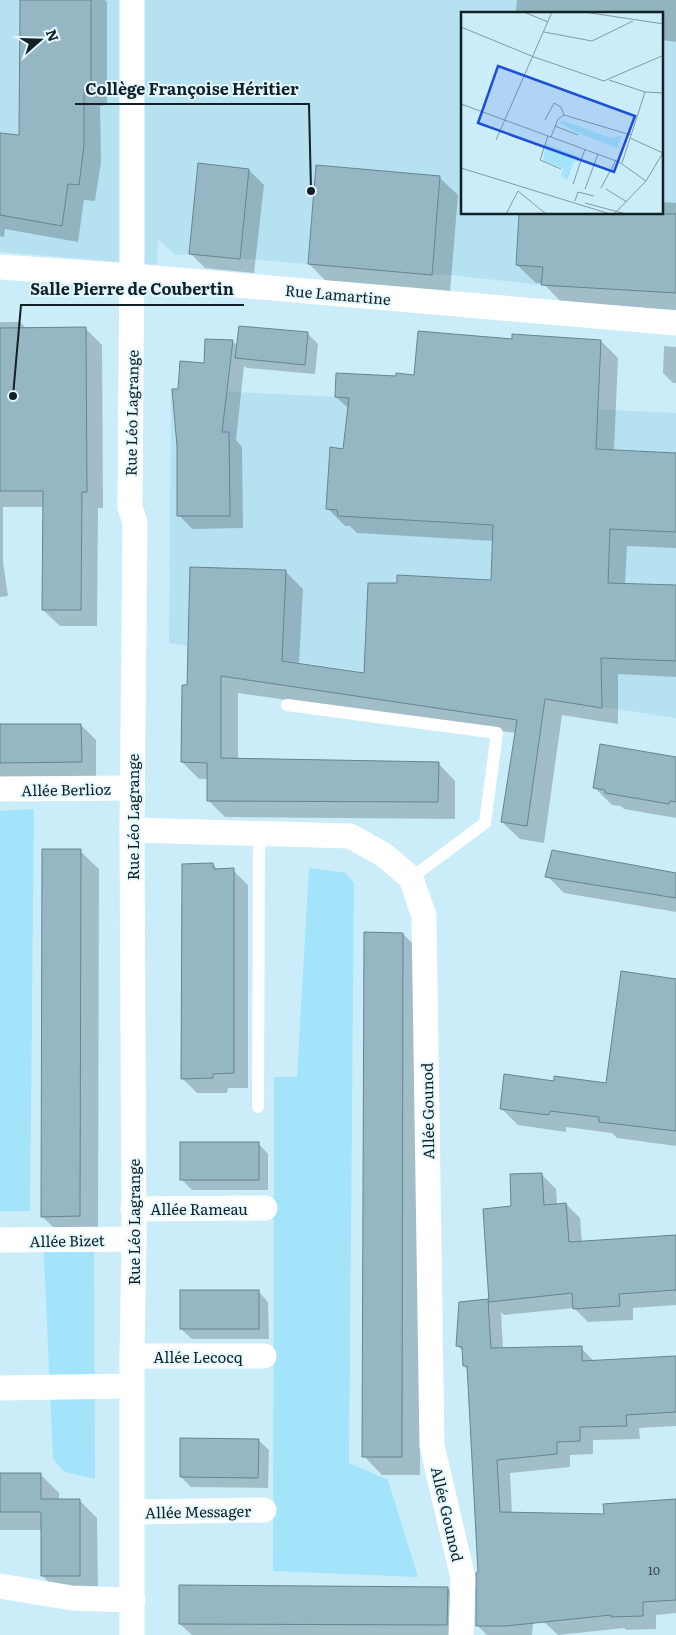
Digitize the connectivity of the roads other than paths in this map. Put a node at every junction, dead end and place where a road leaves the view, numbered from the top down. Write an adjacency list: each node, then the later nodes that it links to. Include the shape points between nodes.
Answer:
1 (132, 0): 3 (street, Rue Léo Lagrange)
2 (0, 267): 3 (street, Rue Lamartine)
3 (132, 276): 4 (street, Rue Lamartine); 6 (street, Rue Léo Lagrange, via 130,507 135,522)
4 (676, 323)
5 (287, 704): 10 (lane, via 497,733 485,823)
6 (132, 788): 7 (street, Allée Berlioz); 8 (street, Rue Léo Lagrange)
7 (0, 790)
8 (132, 830): 9 (street, Allée Gounod); 13 (street, Rue Léo Lagrange)
9 (259, 833): 10 (street, Allée Gounod, via 350,836 384,855); 11 (lane)
10 (410, 878): 25 (street, Allée Gounod, via 424,916 432,1446 463,1578)
11 (258, 1107)
12 (265, 1208): 13 (street, Allée Rameau)
13 (133, 1209): 14 (street, Rue Léo Lagrange)
14 (134, 1239): 15 (street, Allée Bizet); 16 (street, Rue Léo Lagrange)
15 (0, 1240)
16 (132, 1356): 17 (street, Allée Lecocq); 18 (street, Rue Léo Lagrange)
17 (264, 1356)
18 (132, 1386): 19 (street); 21 (street, Rue Léo Lagrange)
19 (0, 1388)
20 (264, 1510): 21 (street, Allée Messager)
21 (132, 1512): 23 (street, Rue Léo Lagrange)
22 (0, 1586): 23 (street, via 72,1598)
23 (133, 1600): 24 (street, Rue Léo Lagrange)
24 (132, 1635)
25 (461, 1635)

